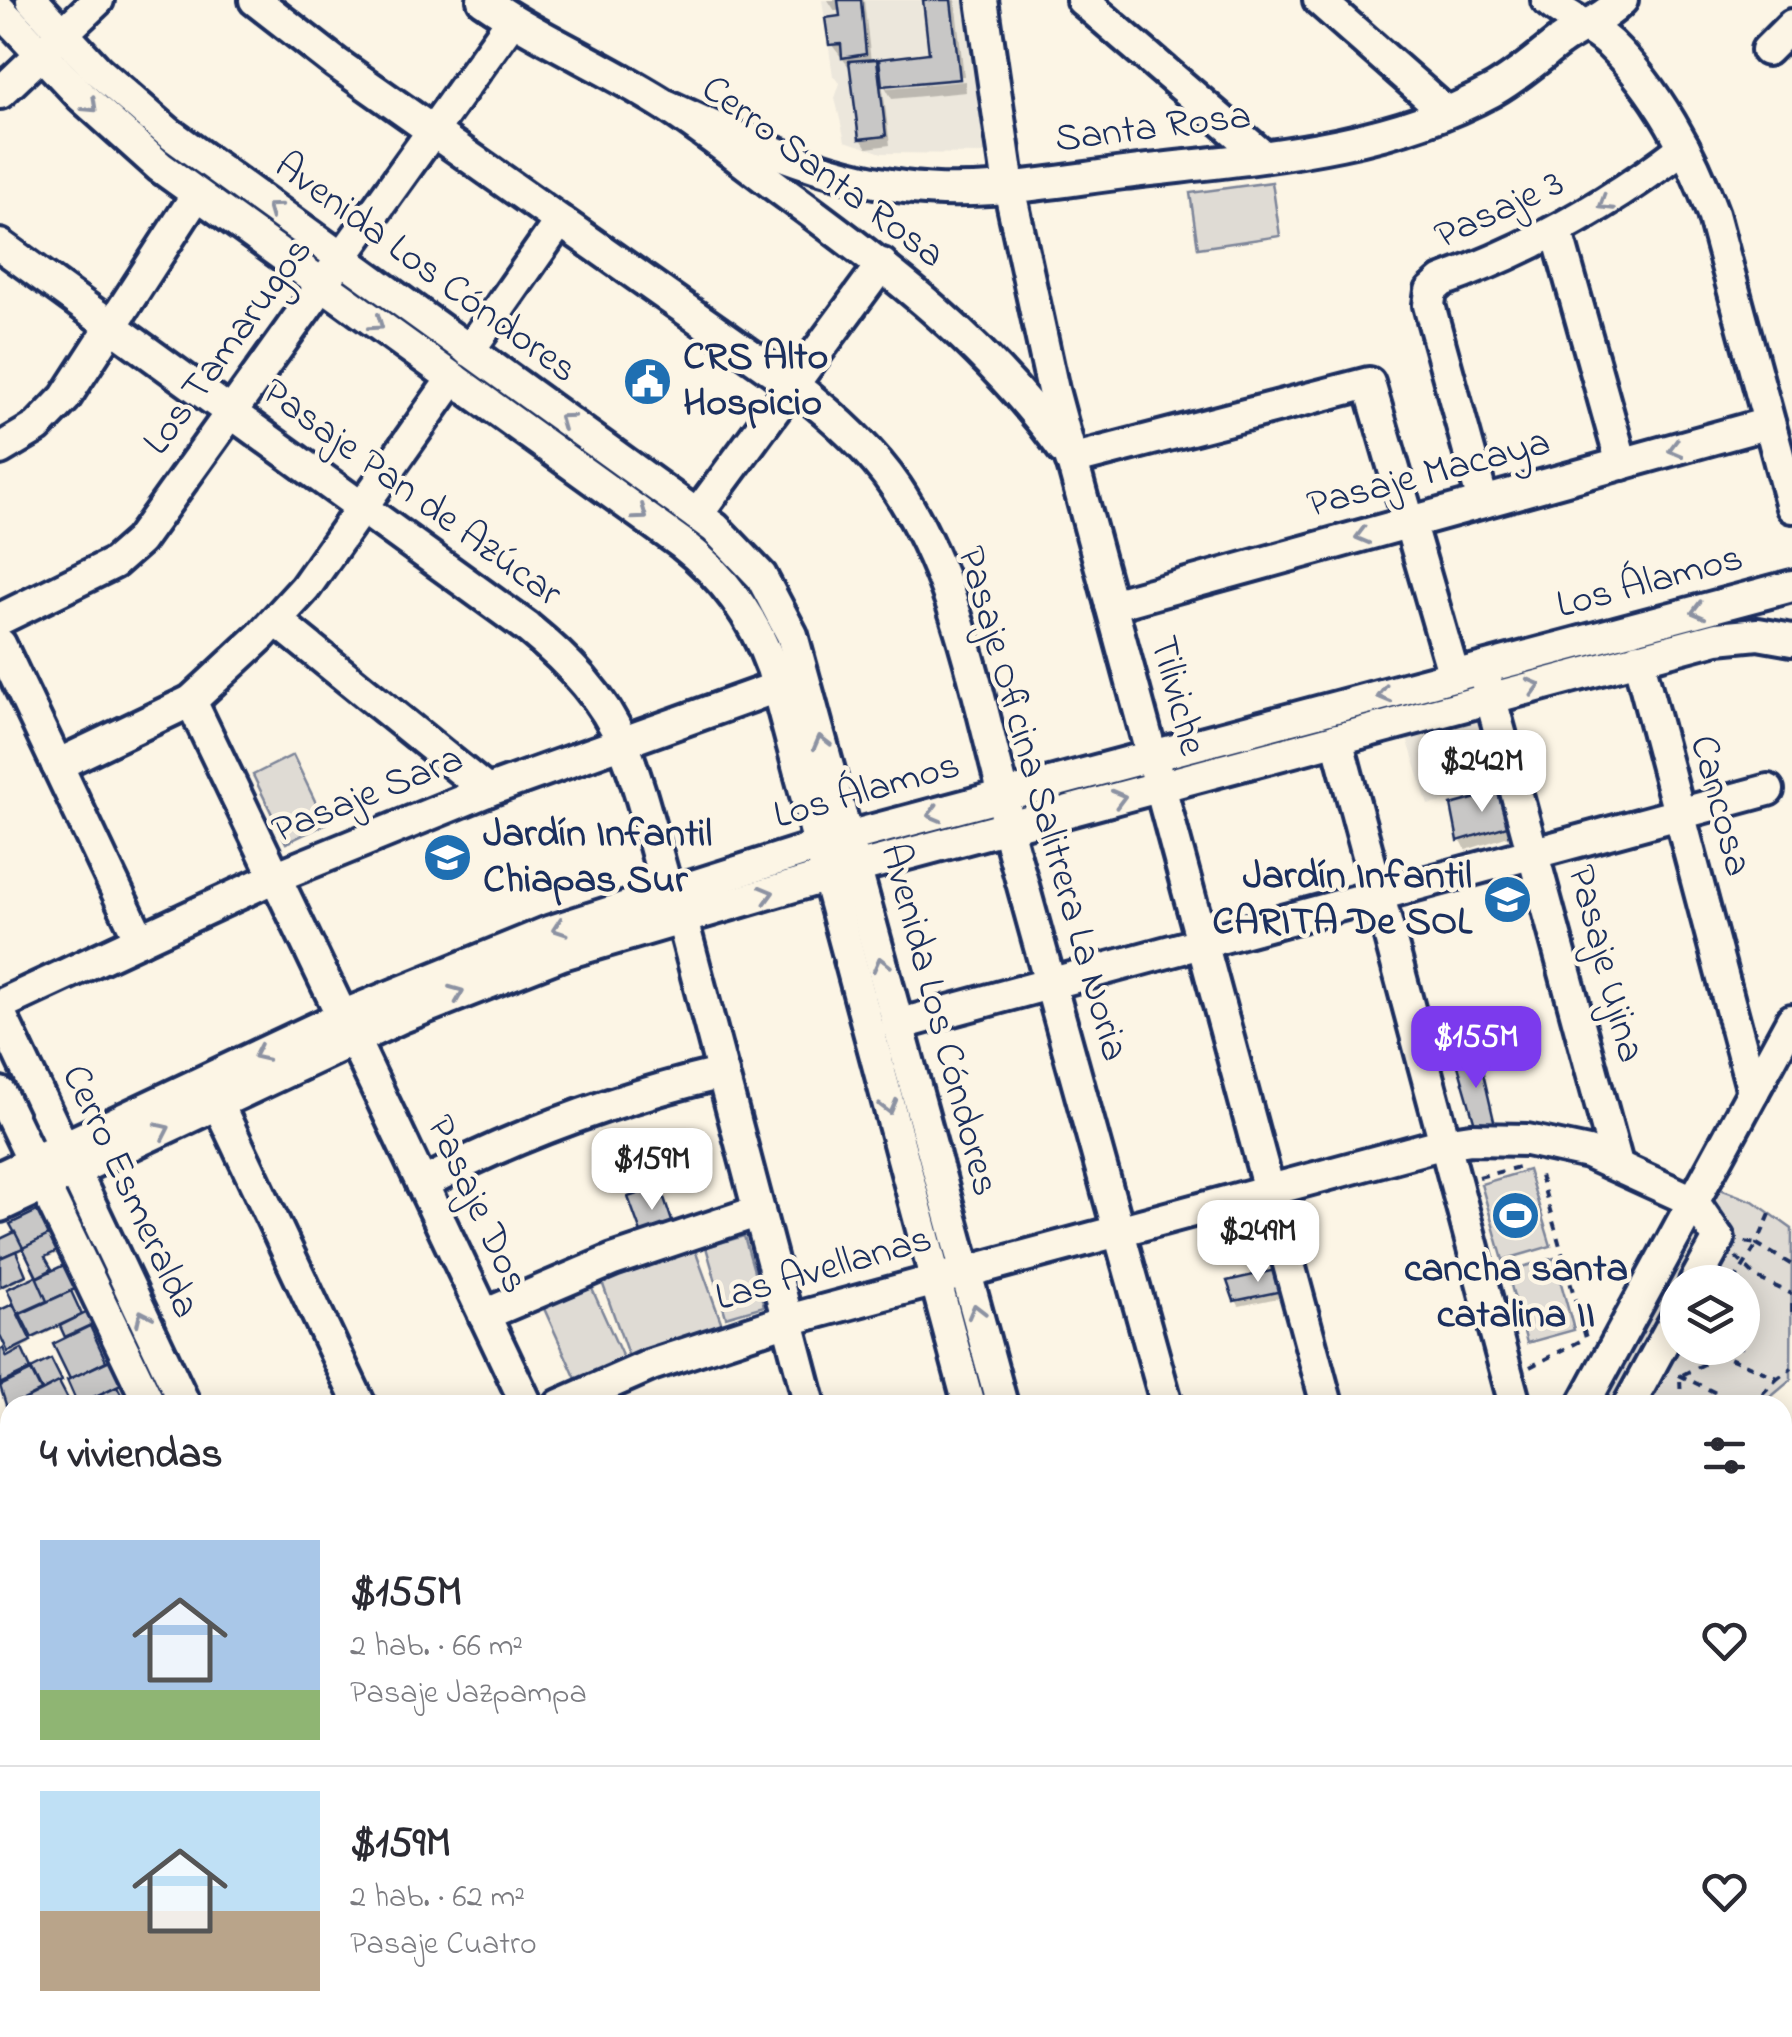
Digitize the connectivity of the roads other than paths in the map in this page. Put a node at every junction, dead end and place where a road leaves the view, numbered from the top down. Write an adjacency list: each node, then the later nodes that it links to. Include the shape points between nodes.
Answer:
1 (32, 0): 14 (street, Avenida Los Cóndores)
2 (98, 0): 14 (street)
3 (256, 0): 19 (street, Pasaje Oficina Salitrera La Noria)
4 (484, 0): 11 (street, Cerro Santa Rosa)
5 (982, 0): 22 (street, Tiliviche)
6 (1082, 0): 21 (street)
7 (1319, 0): 18 (street)
8 (1546, 0): 12 (street)
9 (1622, 0): 12 (street, Santa Rosa)
10 (0, 10): 14 (street, Avenida Los Cóndores)
11 (512, 20): 17 (street, Cerro Santa Rosa); 19 (street, Los Tamarugos)
12 (1586, 27): 18 (street, Santa Rosa, via 1514,78); 20 (street, via 1634,72)
13 (1791, 28): 15 (street)
14 (52, 44): 16 (street); 23 (street, Avenida Los Cóndores, one-way to 23, via 124,136); 27 (street, Avenida Los Cóndores, one-way to 14, via 169,132 97,70)
15 (1766, 50)
16 (0, 93)
17 (668, 106): 22 (street, Santa Rosa, via 752,144 867,180 942,190); 28 (street, Cerro Santa Rosa)
18 (1446, 112): 21 (street, Santa Rosa, via 1359,140)
19 (432, 131): 24 (street, Pasaje Oficina Salitrera La Noria); 27 (street, Los Tamarugos)
20 (1684, 148): 25 (street, Pasaje 3, one-way to 25); 35 (street, via 1713,214)
21 (1263, 156): 22 (street, Santa Rosa)
22 (1009, 188): 37 (street, Tiliviche)
23 (196, 196): 29 (street, Avenida Los Cóndores); 30 (street)
24 (560, 221): 31 (street); 33 (street, Pasaje Oficina Salitrera La Noria)
25 (1557, 232): 38 (street); 39 (street, Pasaje 3, via 1442,281 1429,298)
26 (0, 245): 30 (street, Pasaje Pan de Azúcar)
27 (341, 258): 29 (street, Los Tamarugos); 31 (street, Avenida Los Cóndores)
28 (882, 264): 33 (street); 37 (street, Cerro Santa Rosa, via 987,358)
29 (322, 285): 32 (street, Avenida Los Cóndores, one-way to 32); 34 (street, Los Tamarugos)
30 (112, 326): 34 (street, Pasaje Pan de Azúcar); 36 (street, via 52,414)
31 (469, 351): 42 (street, Avenida Los Cóndores, one-way to 31)
32 (453, 378): 40 (street); 52 (street, Avenida Los Cóndores, one-way to 52, via 715,572 754,626)
33 (793, 385): 42 (street); 61 (street, Pasaje Oficina Salitrera La Noria, via 874,460 930,547)
34 (231, 412): 40 (street, Pasaje Pan de Azúcar); 46 (street, Los Tamarugos, via 126,553)
35 (1769, 423): 38 (street, Pasaje Macaya, one-way to 38); 41 (street)
36 (0, 449)
37 (1071, 460): 43 (street, Pasaje Ujina, via 1369,383); 45 (street, Tiliviche)
38 (1622, 464): 39 (street, Pasaje Macaya)
39 (1483, 502): 43 (street, Pasaje Macaya)
40 (362, 507): 47 (street); 55 (street, Pasaje Pan de Azúcar, via 549,644 592,692)
41 (1792, 508)
42 (696, 515): 64 (street, Avenida Los Cóndores, one-way to 42, via 784,614 747,558)
43 (1411, 522): 45 (street, Pasaje Macaya, one-way to 45); 51 (street, Pasaje Ujina)
44 (1792, 586): 51 (street, Los Álamos, one-way to 51)
45 (1110, 605): 56 (street, Tiliviche)
46 (0, 619)
47 (277, 621): 53 (street); 60 (street)
48 (1792, 640): 50 (street, Los Álamos, via 1738,634)
49 (0, 644): 57 (street)
50 (1638, 658): 51 (street, Los Álamos, one-way to 50); 62 (street, Cancosa)
51 (1476, 681): 54 (street, Los Álamos); 56 (street, Los Álamos, one-way to 56); 65 (street, Pasaje Ujina)
52 (777, 687): 55 (street, Pasaje Sara); 64 (street, Avenida Los Cóndores)
53 (191, 701): 57 (street); 67 (street, Pasaje Dos)
54 (1337, 739): 58 (street, Los Álamos); 68 (street)
55 (622, 742): 60 (street, Pasaje Sara); 69 (street, Pasaje Pan de Azúcar)
56 (1152, 756): 58 (street, Tiliviche); 61 (street, Los Álamos)
57 (57, 765): 70 (street)
58 (1160, 788): 63 (street, Los Álamos, one-way to 58); 71 (street, Tiliviche)
59 (1768, 790): 62 (street)
60 (487, 791): 67 (street, Pasaje Sara)
61 (1004, 795): 63 (street, Pasaje Oficina Salitrera La Noria); 64 (street, Los Álamos, one-way to 64)
62 (1680, 814): 65 (street); 81 (street, Cancosa)
63 (1007, 828): 66 (street, Los Álamos); 72 (street, Pasaje Oficina Salitrera La Noria)
64 (832, 841): 66 (street, Avenida Los Cóndores); 69 (street, Los Álamos)
65 (1533, 854): 68 (street); 85 (street, Pasaje Ujina)
66 (841, 873): 69 (street, Los Álamos, one-way to 66); 75 (street, Avenida Los Cóndores, one-way to 66); 96 (street, Avenida Los Cóndores, one-way to 96)
67 (275, 877): 70 (street, Pasaje Sara); 76 (street, Pasaje Dos)
68 (1379, 896): 71 (street); 83 (street)
69 (675, 905): 76 (street, Los Álamos, via 493,952); 79 (street, Pasaje Pan de Azúcar)
70 (140, 940): 73 (street, Pasaje Sara)
71 (1202, 943): 72 (street); 89 (street, Tiliviche)
72 (1050, 984): 75 (street); 93 (street, Pasaje Oficina Salitrera La Noria)
73 (0, 1005)
74 (1792, 1020): 81 (street)
75 (897, 1025): 95 (street, Avenida Los Cóndores)
76 (348, 1028): 82 (street, Los Álamos); 84 (street, Los Álamos, one-way to 84); 88 (street, Pasaje Dos)
77 (3, 1029): 78 (street, Cerro Esmeralda)
78 (27, 1070): 80 (street); 84 (street, Cerro Esmeralda)
79 (722, 1073): 88 (street, via 562,1120); 92 (street, Pasaje Pan de Azúcar)
80 (0, 1089): 86 (street, Cerro Esmeralda)
81 (1753, 1092): 90 (street)
82 (218, 1104): 84 (street, Los Álamos, one-way to 82); 103 (street)
83 (1445, 1143): 85 (street, Las Avellanas, via 1527,1140); 89 (street, Las Avellanas); 100 (street)
84 (69, 1159): 86 (street, Los Álamos); 102 (street, Cerro Esmeralda, one-way to 84)
85 (1617, 1164): 90 (street, Las Avellanas)
86 (40, 1173): 87 (street, Los Álamos); 91 (street, Los Álamos); 101 (street, Cerro Esmeralda)
87 (0, 1177)
88 (422, 1184): 97 (street, Pasaje Dos)
89 (1269, 1190): 93 (street, Las Avellanas); 110 (street, Tiliviche)
90 (1693, 1202): 94 (street, via 1719,1239); 111 (street)
91 (0, 1206)
92 (759, 1212): 97 (street, via 613,1260); 98 (street, Pasaje Pan de Azúcar)
93 (1119, 1230): 95 (street, Las Avellanas); 109 (street, Pasaje Oficina Salitrera La Noria)
94 (1705, 1265)
95 (965, 1272): 96 (street, Las Avellanas); 108 (street, Avenida Los Cóndores, one-way to 95)
96 (935, 1280): 98 (street, Las Avellanas); 107 (street, Avenida Los Cóndores)
97 (484, 1315): 104 (street, Pasaje Dos)
98 (788, 1320): 105 (street, Las Avellanas); 106 (street, Pasaje Pan de Azúcar)
99 (1660, 1348): 112 (street)
100 (1511, 1392)
101 (145, 1395)
102 (180, 1395)
103 (355, 1395)
104 (522, 1395)
105 (584, 1395)
106 (807, 1395)
107 (966, 1395)
108 (999, 1395)
109 (1164, 1395)
110 (1324, 1395)
111 (1587, 1395)
112 (1634, 1395)

